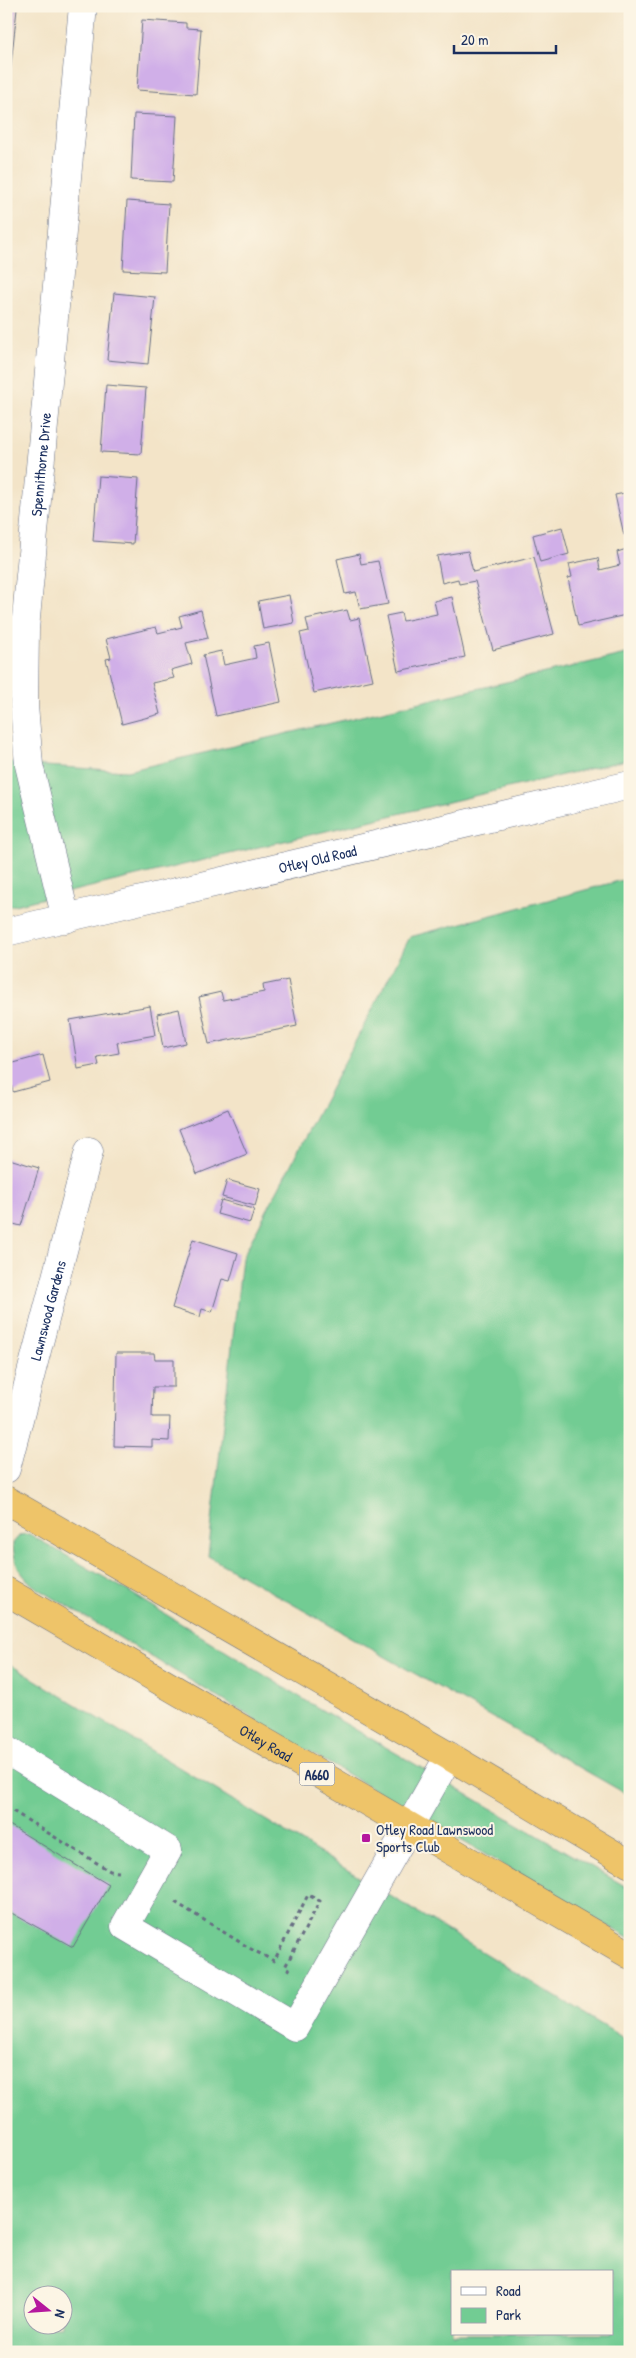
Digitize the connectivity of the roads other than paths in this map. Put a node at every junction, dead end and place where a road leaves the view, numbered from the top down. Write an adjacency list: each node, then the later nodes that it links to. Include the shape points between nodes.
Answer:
1 (83, 6): 2 (street, Spennithorne Drive, via 25,629)
2 (15, 706): 4 (street, Spennithorne Drive)
3 (630, 785): 4 (street, Otley Old Road)
4 (66, 919): 5 (street, Otley Old Road)
5 (6, 932)
6 (89, 1151): 7 (street, Lawnswood Gardens)
7 (6, 1469)
8 (6, 1500): 11 (highway)
9 (6, 1591): 12 (highway, Otley Road / A660)
10 (6, 1750): 12 (street, via 168,1850 125,1926 295,2027)
11 (450, 1756): 12 (street); 13 (highway)
12 (408, 1827): 14 (highway, Otley Road / A660)
13 (630, 1864)
14 (630, 1955)

